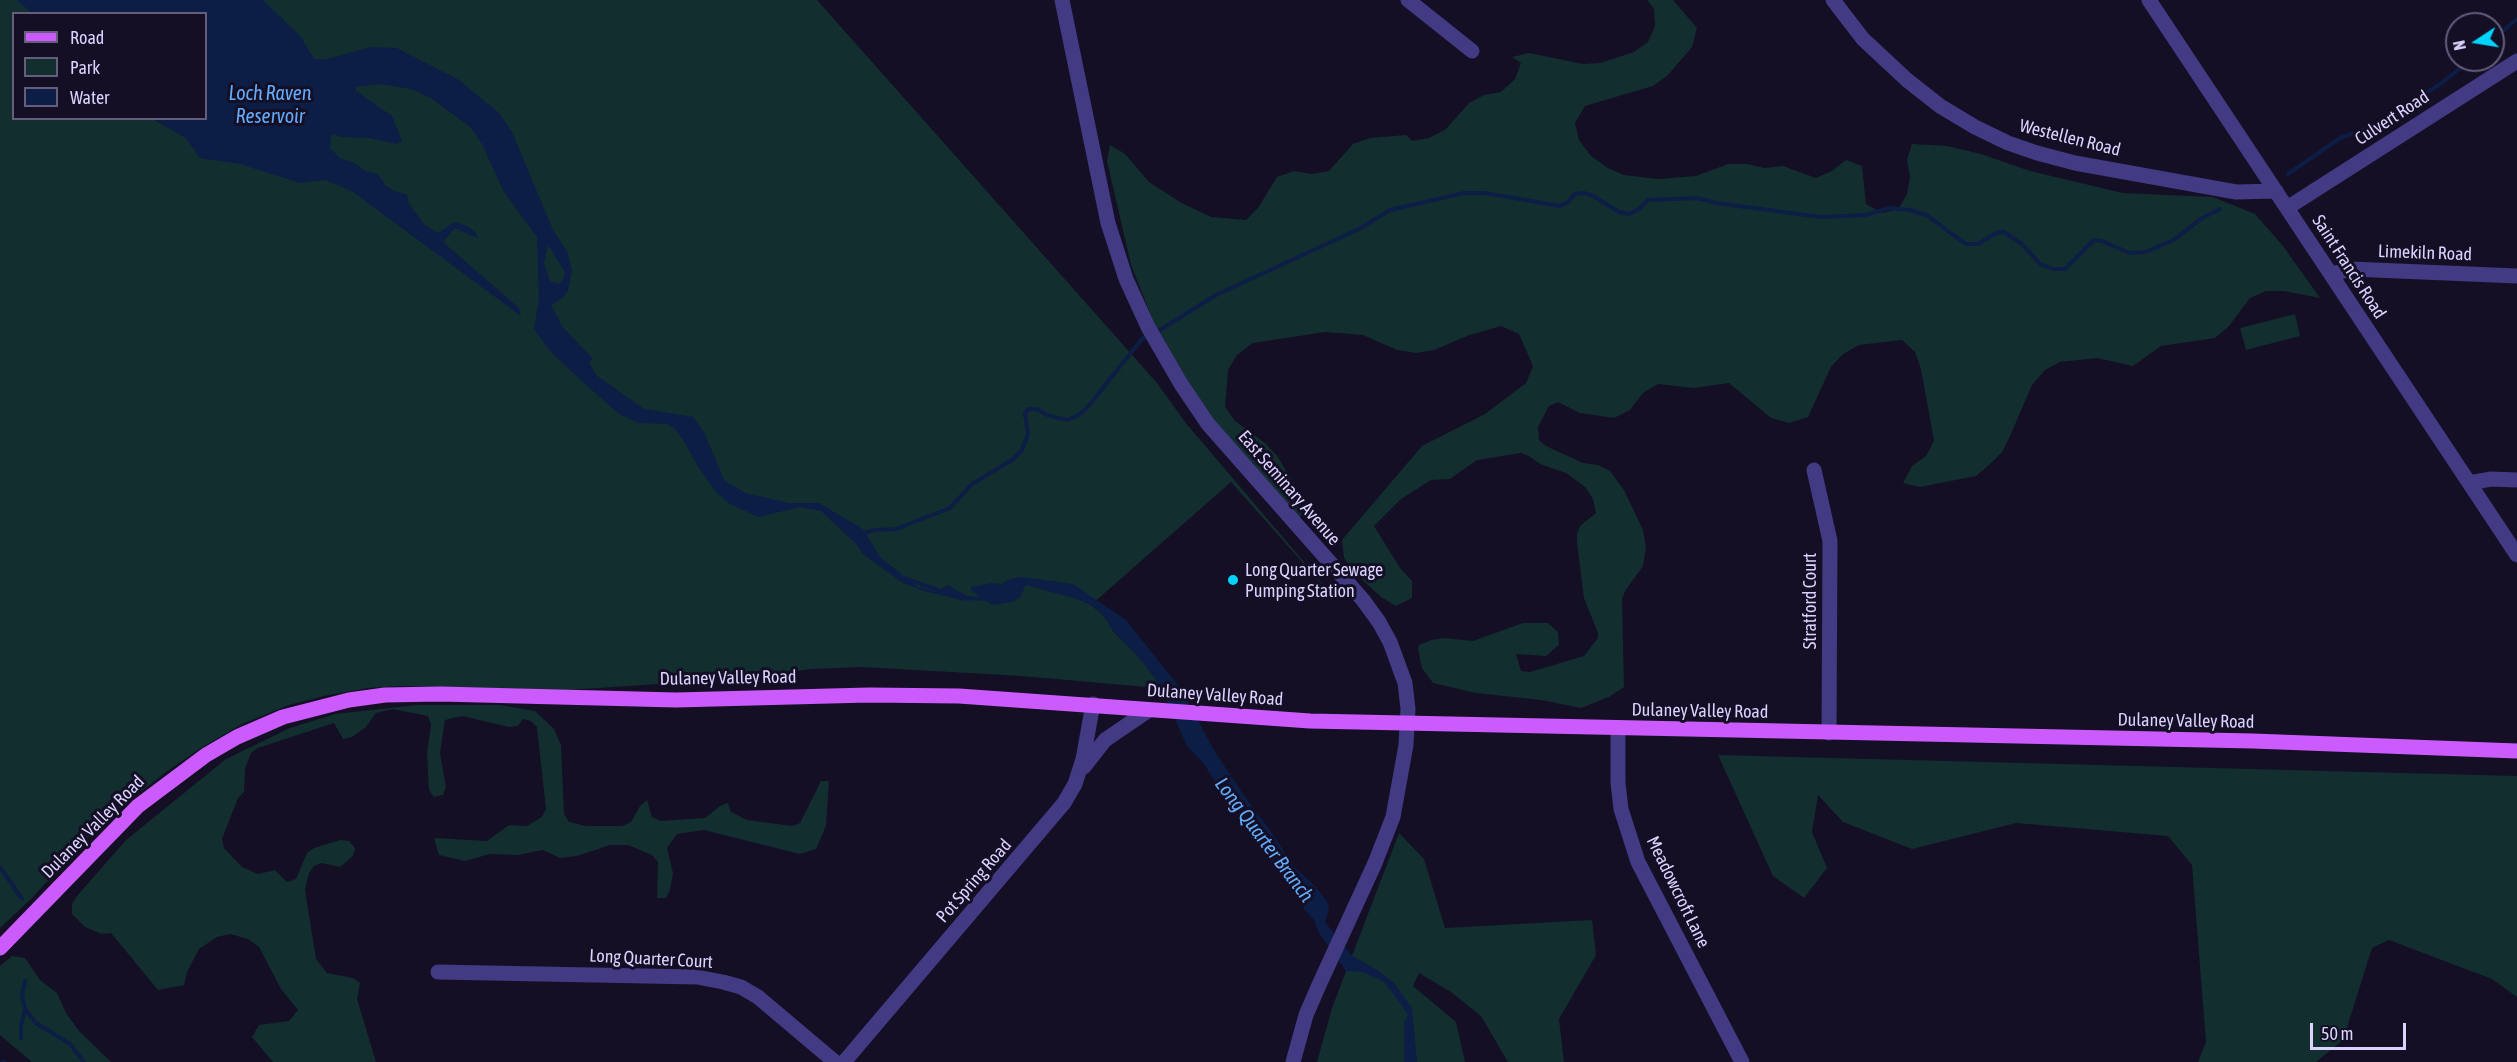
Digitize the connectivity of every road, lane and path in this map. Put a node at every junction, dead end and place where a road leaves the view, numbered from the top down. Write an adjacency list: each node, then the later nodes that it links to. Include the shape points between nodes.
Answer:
1 (1062, 0): 17 (street, East Seminary Avenue, via 1108,223 1126,279 1155,342 1208,424 1363,600 1385,631 1405,683)
2 (1408, 0): 5 (street)
3 (1833, 0): 7 (street, Westellen Road, via 1863,39 1907,80 1940,106 2008,143 2075,163 2236,192)
4 (2149, 0): 7 (street, Saint Francis Road)
5 (1472, 51)
6 (2517, 61): 8 (street, Culvert Road)
7 (2276, 191): 8 (street, Saint Francis Road)
8 (2288, 208): 9 (street, Saint Francis Road)
9 (2332, 274): 10 (street, Limekiln Road, via 2351,269); 13 (street, Saint Francis Road)
10 (2517, 276)
11 (1814, 470): 19 (street, Stratford Court, via 1830,542)
12 (2517, 480): 13 (street)
13 (2469, 483): 14 (street, Saint Francis Road)
14 (2517, 555)
15 (1093, 704): 16 (main road, Dulaney Valley Road); 21 (street, Pot Spring Road); 22 (main road, Dulaney Valley Road, via 928,695 676,700 441,694 367,697 331,703 244,734 171,779 138,806)
16 (1149, 710): 17 (main road, Dulaney Valley Road); 21 (street, via 1105,740)
17 (1407, 724): 18 (main road, Dulaney Valley Road); 26 (street, East Seminary Avenue, via 1393,817 1384,844 1306,1015)
18 (1618, 729): 19 (main road, Dulaney Valley Road); 27 (street, Meadowcroft Lane, via 1621,809 1638,862)
19 (1829, 733): 20 (main road, Dulaney Valley Road, via 2253,741)
20 (2517, 751)
21 (1079, 775): 25 (street, Pot Spring Road, via 1051,821)
22 (0, 948)
23 (438, 972): 24 (street, Long Quarter Court, via 697,978 723,982 758,997)
24 (835, 1062)
25 (844, 1062)
26 (1293, 1062)
27 (1742, 1062)

